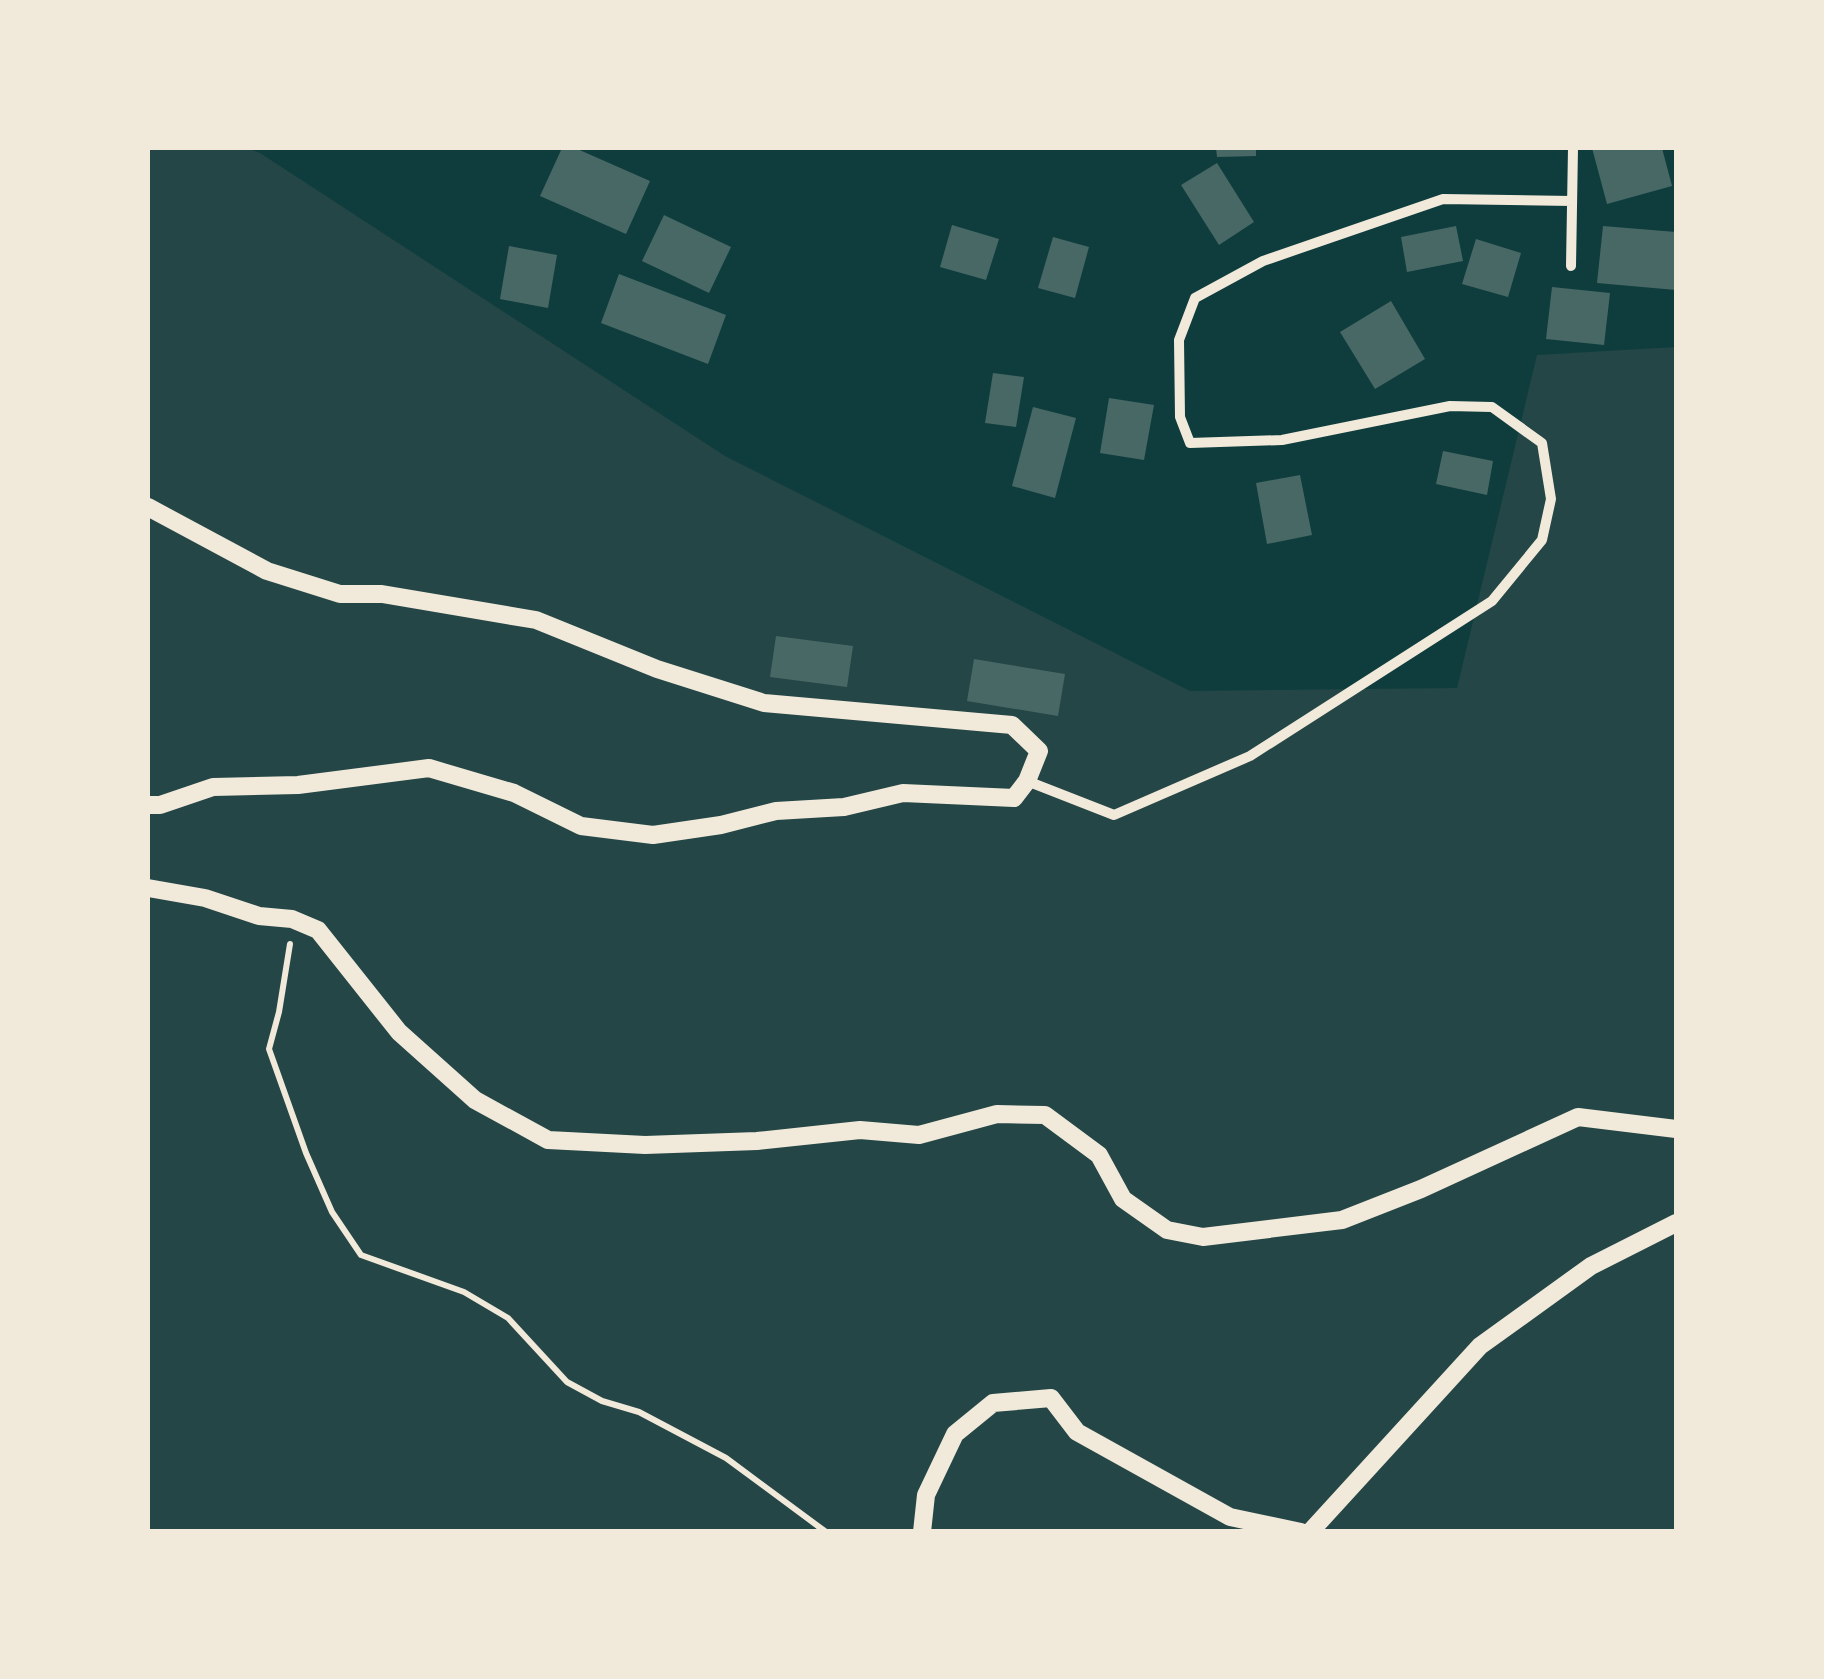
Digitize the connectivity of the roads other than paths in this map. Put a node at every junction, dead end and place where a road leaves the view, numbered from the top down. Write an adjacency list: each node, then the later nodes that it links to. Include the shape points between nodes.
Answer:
1 (1573, 148): 2 (street)
2 (1572, 202): 3 (street); 5 (street, via 1443,200 1263,261 1195,298 1179,340 1180,417 1190,444 1282,440 1450,406 1492,407 1542,443 1552,499 1542,540 1492,600 1250,756 1114,816)
3 (1571, 266)
4 (148, 507): 5 (street, via 267,571 340,594 382,594 536,620 764,703 1012,725 1039,750)
5 (1028, 781): 6 (street, via 1014,798 903,793 653,836 581,826 514,793 430,768 213,788)
6 (148, 805)
7 (148, 888): 8 (street, via 318,930 398,1032 475,1100 548,1140 645,1146 860,1130 919,1135 997,1114 1045,1115 1099,1155 1123,1199 1166,1230 1203,1237 1342,1220 1578,1117)
8 (1676, 1129)
9 (1676, 1223): 12 (street, via 1591,1266 1480,1346)
10 (922, 1532): 11 (street, via 926,1495 955,1434 993,1402 1051,1398 1076,1432 1230,1517)
11 (1301, 1532)
12 (1310, 1532)

